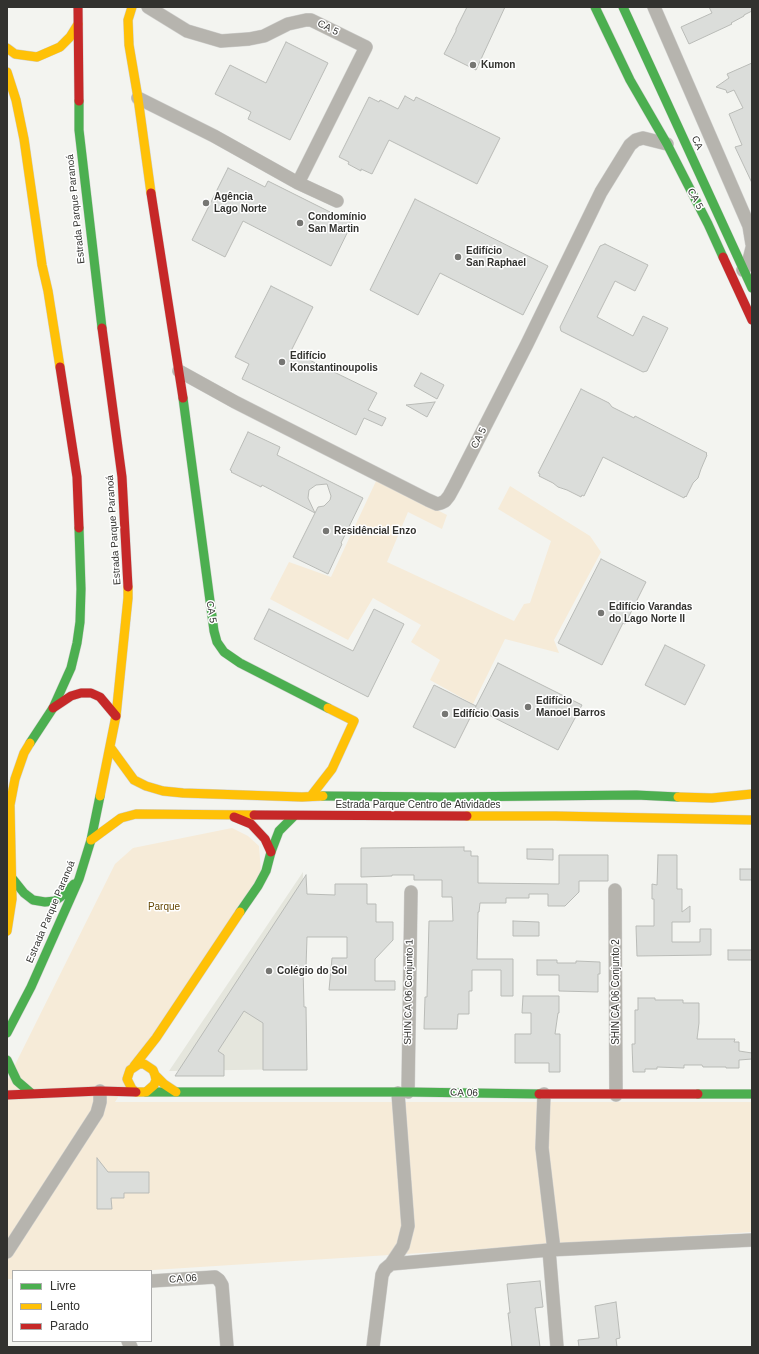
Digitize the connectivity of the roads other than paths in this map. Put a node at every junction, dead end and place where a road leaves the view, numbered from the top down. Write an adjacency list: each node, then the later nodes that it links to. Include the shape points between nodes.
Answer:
1 (78, 7): 7 (main road, Estrada Parque Paranoá)
2 (132, 7): 12 (main road, CA 5, via 128,20 129,45)
3 (148, 7): 14 (street, CA 5, via 187,31 220,41 249,40 288,24 311,20 366,47)
4 (595, 7): 11 (main road, CA 5)
5 (623, 7): 9 (main road, CA)
6 (654, 7): 16 (street, via 749,226)
7 (78, 24): 8 (main road, via 60,47 37,57 15,54); 22 (main road, Estrada Parque Paranoá, via 79,130 95,276 122,477 128,570 128,598)
8 (7, 48)
9 (652, 71): 11 (main road); 18 (main road, CA)
10 (7, 72): 21 (main road, via 24,139 77,477 80,622 71,668)
11 (636, 78): 13 (main road, CA 5)
12 (138, 98): 14 (street, via 214,136); 20 (main road, CA 5, via 156,233)
13 (667, 144): 19 (main road, CA 5, via 708,224); 20 (street, CA 5, via 643,138 630,145 601,192 449,496 441,503 428,500)
14 (298, 183): 15 (street)
15 (336, 201)
16 (752, 244)
17 (752, 248): 18 (street, via 748,264)
18 (749, 280)
19 (752, 320)
20 (179, 371): 24 (main road, CA 5, via 211,617 218,642 224,652 240,663 354,721)
21 (53, 708): 22 (main road, via 71,696 91,693 100,697); 25 (main road, via 24,753)
22 (116, 716): 23 (main road, Estrada Parque Paranoá)
23 (110, 747): 28 (main road, Estrada Parque Centro de Atividades, via 134,780 163,791); 33 (main road, Estrada Parque Paranoá)
24 (332, 770): 26 (main road); 28 (main road, CA 5)
25 (11, 780): 32 (main road)
26 (336, 789): 27 (main road, Estrada Parque Centro de Atividades, via 447,797 636,795 712,798); 28 (main road, Estrada Parque Centro de Atividades)
27 (752, 794)
28 (310, 796)
29 (230, 815): 30 (main road, Estrada Parque Centro de Atividades); 33 (main road, Estrada Parque Centro de Atividades, via 136,814 121,818); 34 (main road, via 251,824 265,839)
30 (294, 816): 31 (main road, Estrada Parque Centro de Atividades, via 556,816); 34 (main road, via 279,832)
31 (752, 820)
32 (8, 823): 35 (main road)
33 (91, 840): 36 (main road, Estrada Parque Paranoá)
34 (271, 852): 41 (main road, via 266,871 258,886)
35 (12, 878): 36 (main road, via 24,893 34,900 45,902 55,901); 39 (main road, via 12,900)
36 (79, 879): 40 (main road, Estrada Parque Paranoá)
37 (615, 890): 54 (street, SHIN CA 06 Conjunto 2)
38 (411, 892): 49 (street, SHIN CA 06 Conjunto 1)
39 (7, 930)
40 (7, 1033)
41 (156, 1038): 43 (main road); 44 (main road)
42 (7, 1060): 50 (main road, via 17,1082)
43 (154, 1065): 44 (main road); 47 (main road, via 156,1080); 48 (main road, via 164,1084)
44 (134, 1066): 46 (main road, via 127,1079)
45 (100, 1091): 46 (main road, CA 06); 50 (main road, CA 06); 57 (street, via 97,1113)
46 (136, 1092): 47 (main road, CA 06)
47 (146, 1092): 48 (main road, CA 06)
48 (176, 1092): 49 (main road, CA 06)
49 (403, 1092): 52 (main road, CA 06); 58 (street, SHIN CA 06 Conjunto 1, via 408,1226 403,1246)
50 (31, 1093): 51 (main road, CA 06)
51 (7, 1094)
52 (544, 1094): 54 (main road, CA 06); 56 (street, via 542,1148)
53 (752, 1094): 54 (main road, CA 06)
54 (616, 1095)
55 (752, 1240): 56 (street)
56 (552, 1250): 58 (street); 62 (street)
57 (7, 1252)
58 (391, 1264): 61 (street, SHIN CA 06 Conjunto 1, via 382,1275)
59 (152, 1281): 60 (street, CA 06, via 215,1277 219,1280 222,1285)
60 (227, 1347)
61 (373, 1347)
62 (557, 1347)

